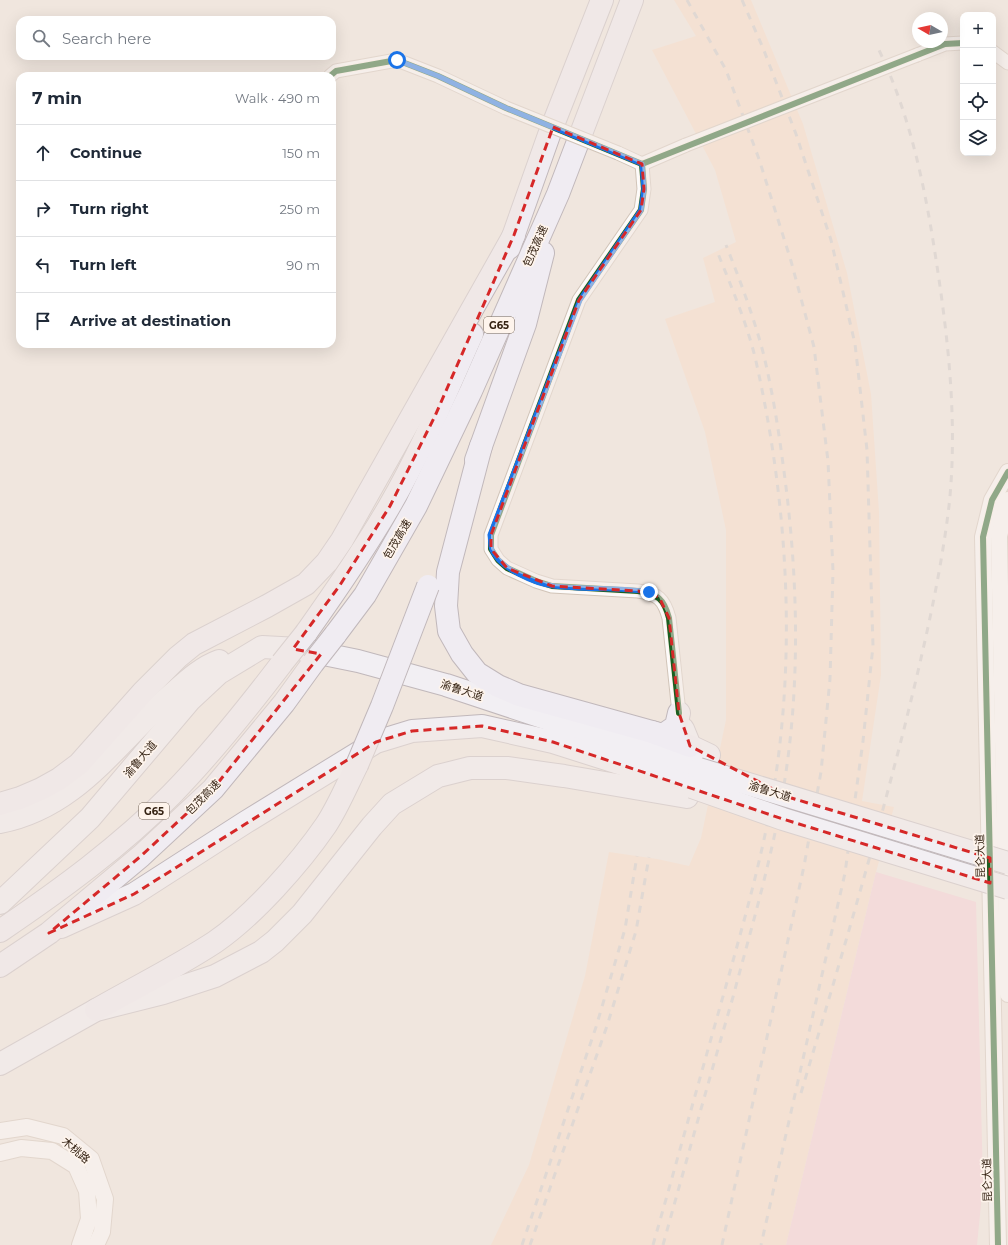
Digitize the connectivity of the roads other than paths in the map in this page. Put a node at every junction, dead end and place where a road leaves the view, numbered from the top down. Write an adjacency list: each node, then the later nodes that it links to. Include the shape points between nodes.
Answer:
1 (602, 0): 9 (highway, 包茂高速 / G65, via 549,135)
2 (632, 0): 8 (highway, 包茂高速 / G65)
3 (960, 43): 7 (street, bridge, via 945,44)
4 (996, 54): 5 (street)
5 (1008, 63)
6 (335, 72): 7 (street, bridge, via 397,60)
7 (642, 164): 14 (street, via 644,189 641,210 580,300 490,535 491,549 507,568 552,586 649,592 659,597 666,605 669,618)
8 (558, 194): 10 (highway, via 525,324); 23 (highway, 包茂高速 / G65, bridge, via 471,390 416,506 365,595 284,703 213,789 141,856)
9 (514, 235): 17 (highway, via 342,540 316,575 290,594 194,644 160,673 79,764 41,789); 22 (highway, 包茂高速 / G65, bridge, via 436,416 390,506 306,633 229,732 170,796 104,856)
10 (481, 446): 15 (highway, via 448,572 446,606 449,630 462,654 477,673 519,695); 26 (highway, bridge, via 382,706 357,765 327,824 260,903 217,940)
11 (1008, 472): 32 (street, 昆仑大道, via 992,500 983,537)
12 (1008, 500): 25 (street, via 999,536)
13 (262, 647): 16 (highway, 渝鲁大道, via 299,649 358,661 446,685); 18 (highway, via 215,663 186,680 82,782 42,808); 21 (highway, 渝鲁大道, via 219,673 190,700 90,818)
14 (679, 713): 15 (highway, via 676,726 670,731 663,735); 16 (highway)
15 (649, 731): 16 (highway)
16 (695, 771): 19 (highway, 渝鲁大道, bridge); 20 (highway, 渝鲁大道, bridge, via 783,819); 23 (highway, via 482,726 412,731 376,742 134,894); 26 (highway, via 558,775 507,768 470,768 438,776 392,804 302,914 261,952 215,976 163,993)
17 (0, 804)
18 (0, 822)
19 (1008, 863)
20 (1008, 888)
21 (0, 902)
22 (0, 931)
23 (49, 933): 24 (highway, 包茂高速 / G65)
24 (0, 966)
25 (1008, 994)
26 (96, 1010): 27 (highway)
27 (4, 1062)
28 (0, 1131): 31 (street, 木桃路, via 27,1127 63,1136 91,1159 105,1199 102,1232)
29 (0, 1153): 30 (street, 木桃路, via 21,1148 52,1151 76,1166 87,1191 89,1219)
30 (80, 1245)
31 (96, 1245)
32 (998, 1245)

